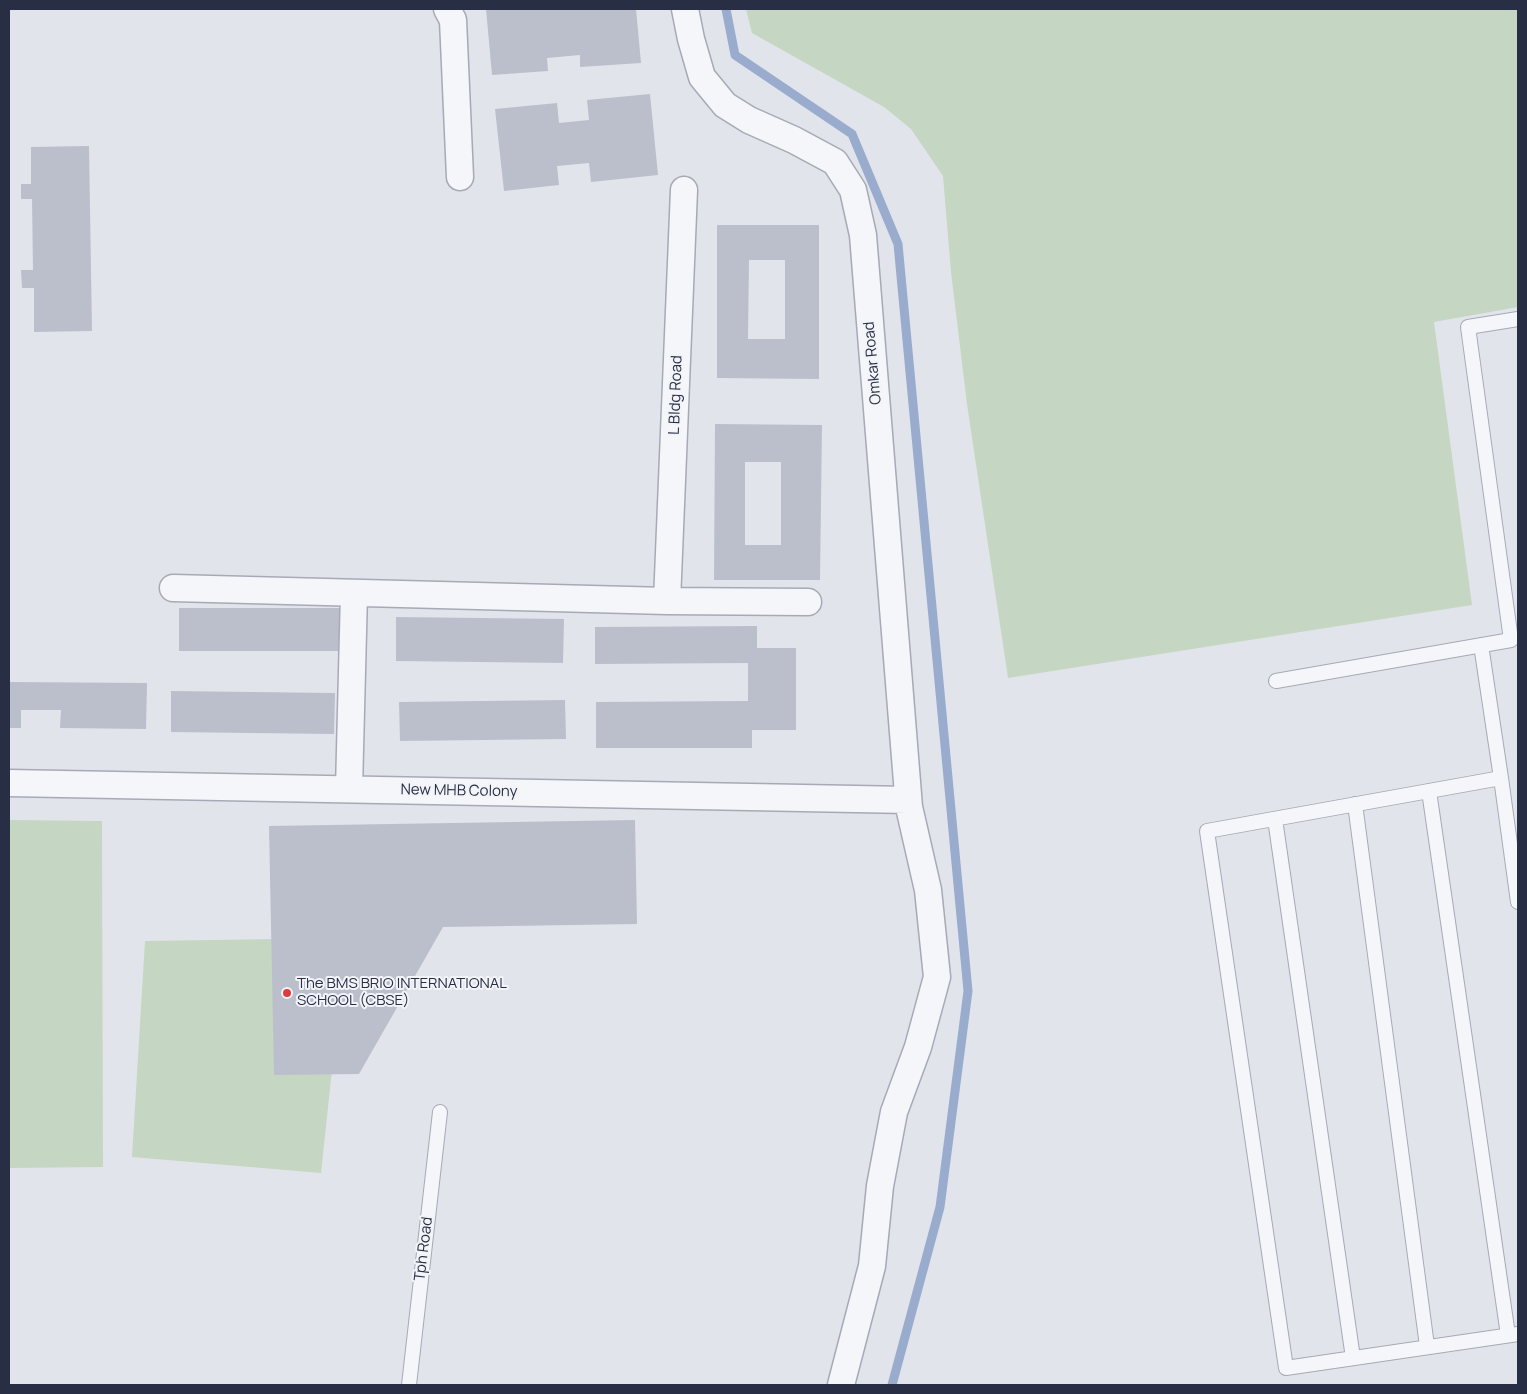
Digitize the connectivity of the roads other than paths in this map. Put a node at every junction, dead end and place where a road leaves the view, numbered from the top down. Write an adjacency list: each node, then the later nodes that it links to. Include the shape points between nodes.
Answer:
1 (447, 9): 3 (street, via 453,20)
2 (685, 9): 16 (street, Omkar Road, via 702,77 725,105 835,162 853,190 862,235)
3 (460, 177)
4 (684, 190): 8 (street, L Bldg Road)
5 (1518, 319): 10 (lane, via 1468,327 1511,640)
6 (173, 588): 7 (street)
7 (354, 593): 8 (street); 14 (street)
8 (667, 601): 9 (street)
9 (808, 602)
10 (1481, 645): 11 (lane); 12 (lane)
11 (1276, 682)
12 (1501, 778): 15 (lane); 19 (lane)
13 (9, 783): 14 (street, New MHB Colony)
14 (348, 789): 16 (street, New MHB Colony)
15 (1429, 791): 17 (lane); 21 (lane)
16 (908, 800): 25 (street, Omkar Road, via 928,890 937,977 918,1047 894,1112 880,1186 872,1266)
17 (1355, 804): 18 (lane); 22 (lane)
18 (1275, 819): 23 (lane); 23 (lane, via 1208,831 1210,851 1286,1368)
19 (1518, 902)
20 (440, 1112): 24 (lane, Tph Road)
21 (1513, 1335): 22 (lane)
22 (1427, 1346): 23 (lane)
23 (1353, 1358)
24 (408, 1385)
25 (841, 1385)

